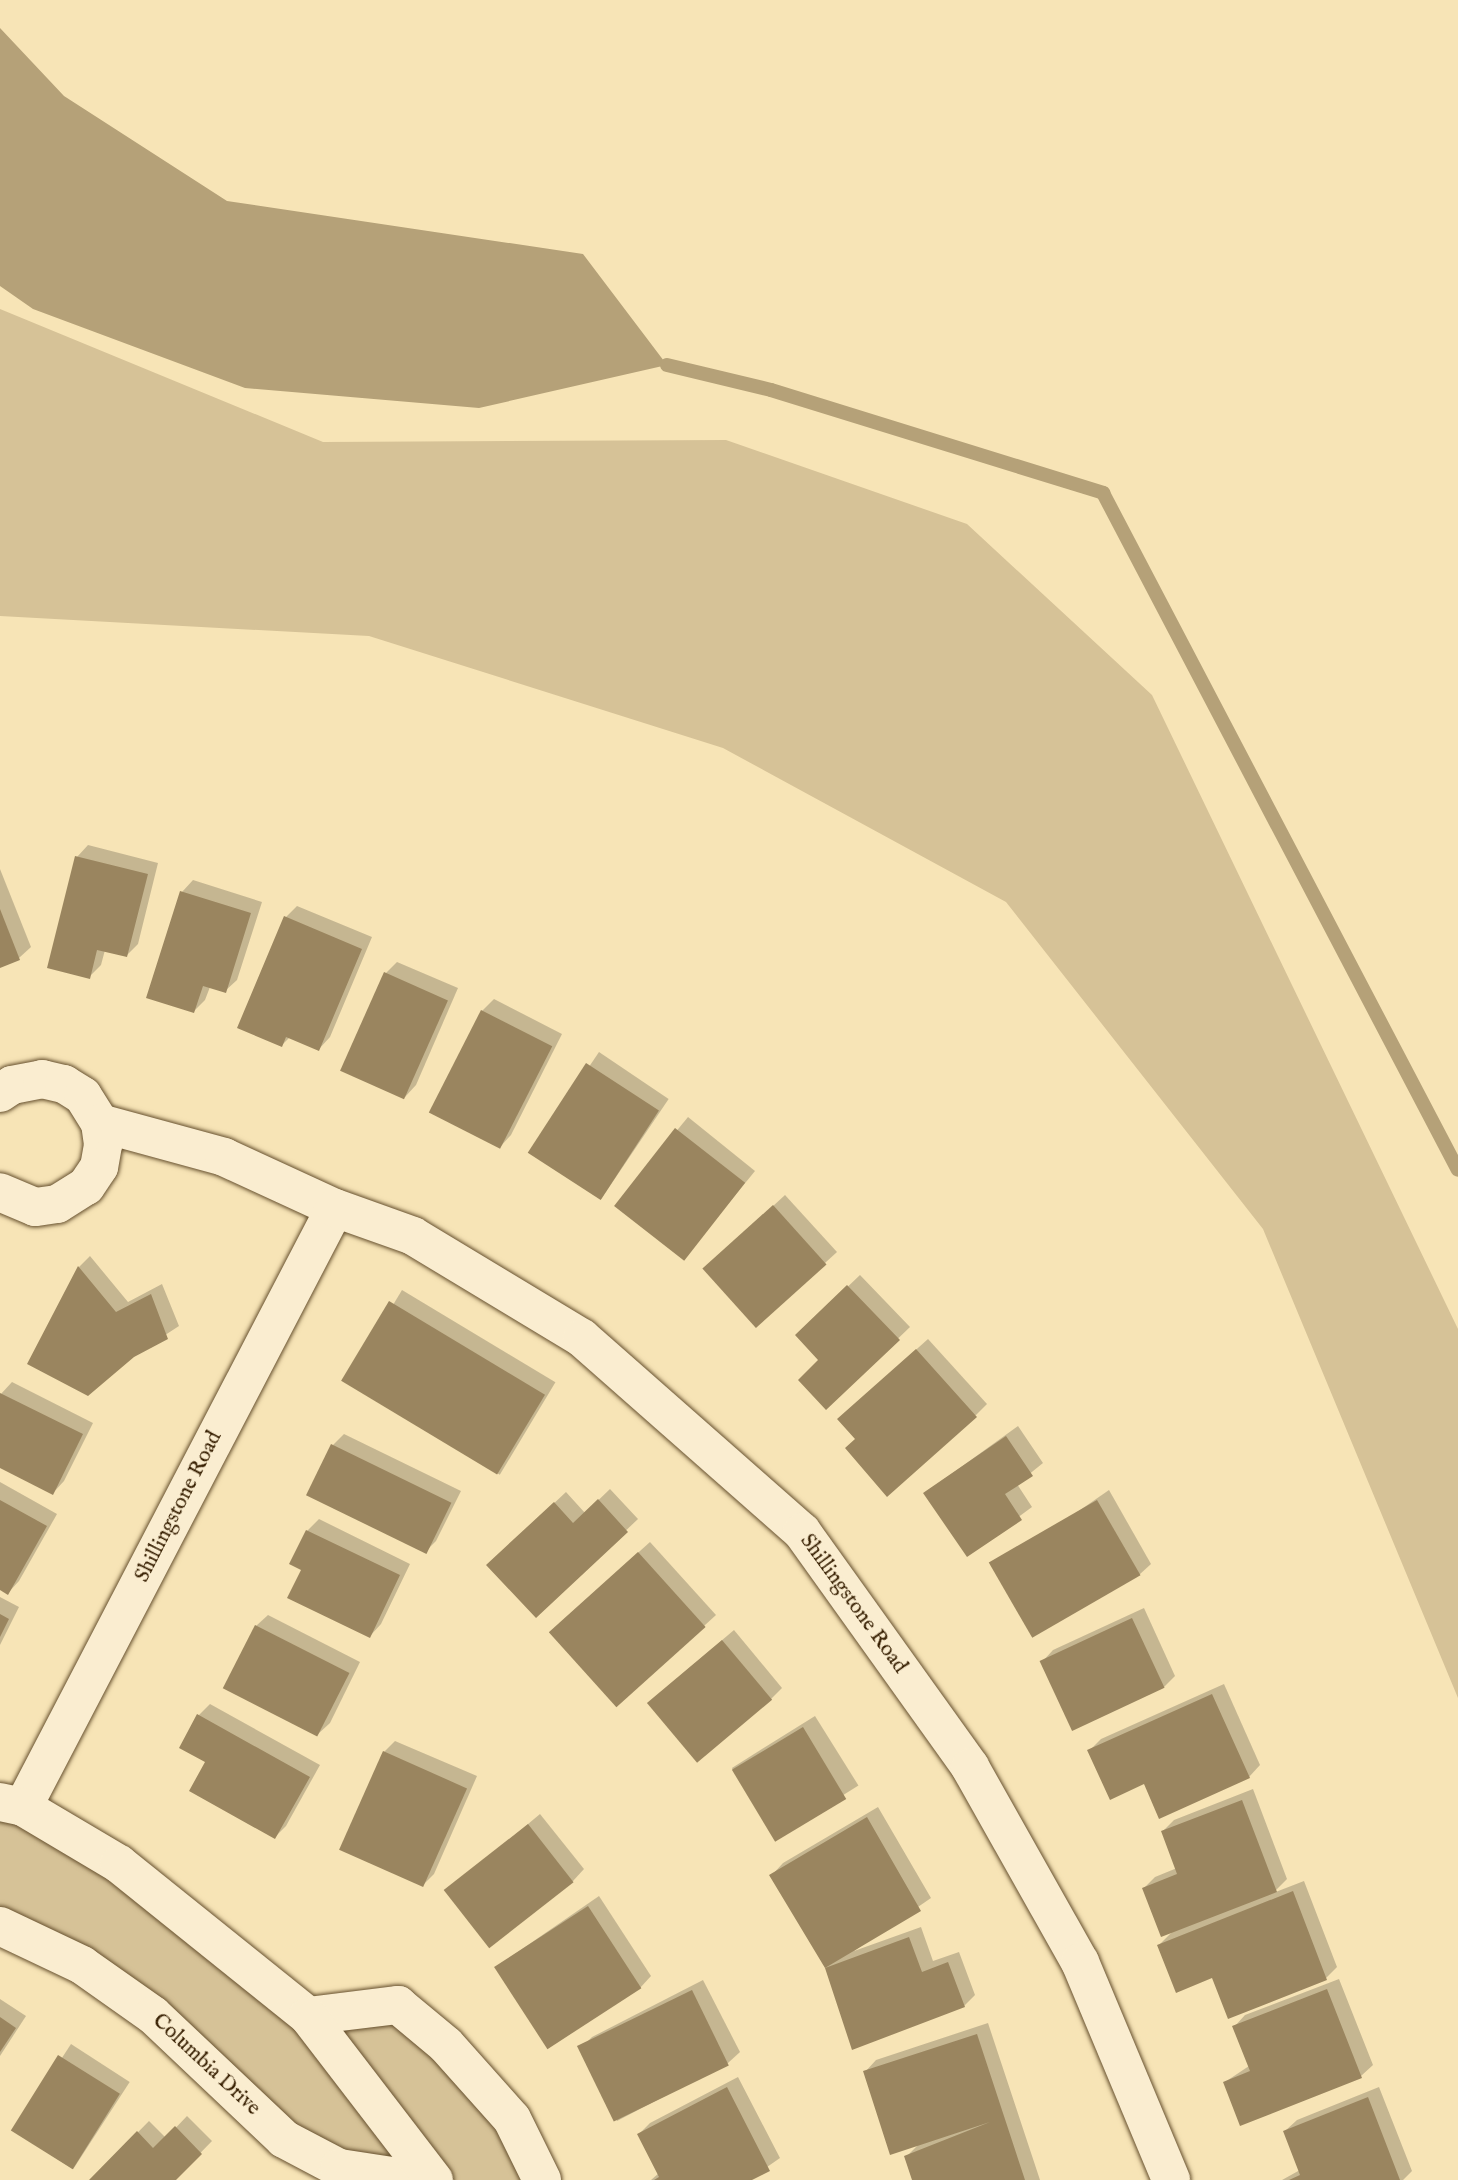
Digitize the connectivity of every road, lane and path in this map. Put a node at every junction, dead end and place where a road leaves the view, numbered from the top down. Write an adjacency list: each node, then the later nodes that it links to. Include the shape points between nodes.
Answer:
1 (0, 1093): 2 (street, via 12,1085 42,1079 64,1084 83,1096)
2 (100, 1124): 3 (street, via 99,1167 77,1195 35,1207); 4 (street, Shillingstone Road, via 225,1157)
3 (0, 1192)
4 (335, 1208): 5 (street, Shillingstone Road); 11 (street, Shillingstone Road, via 413,1236 582,1338 802,1532 970,1767 1080,1962)
5 (12, 1804): 7 (street, via 118,1864)
6 (0, 1926): 8 (street, Columbia Drive, via 82,1965 153,2015 284,2139 339,2168)
7 (308, 2016): 9 (street); 10 (street, via 398,2005 446,2045 512,2119)
8 (417, 2180)
9 (434, 2180)
10 (542, 2180)
11 (1171, 2180)

